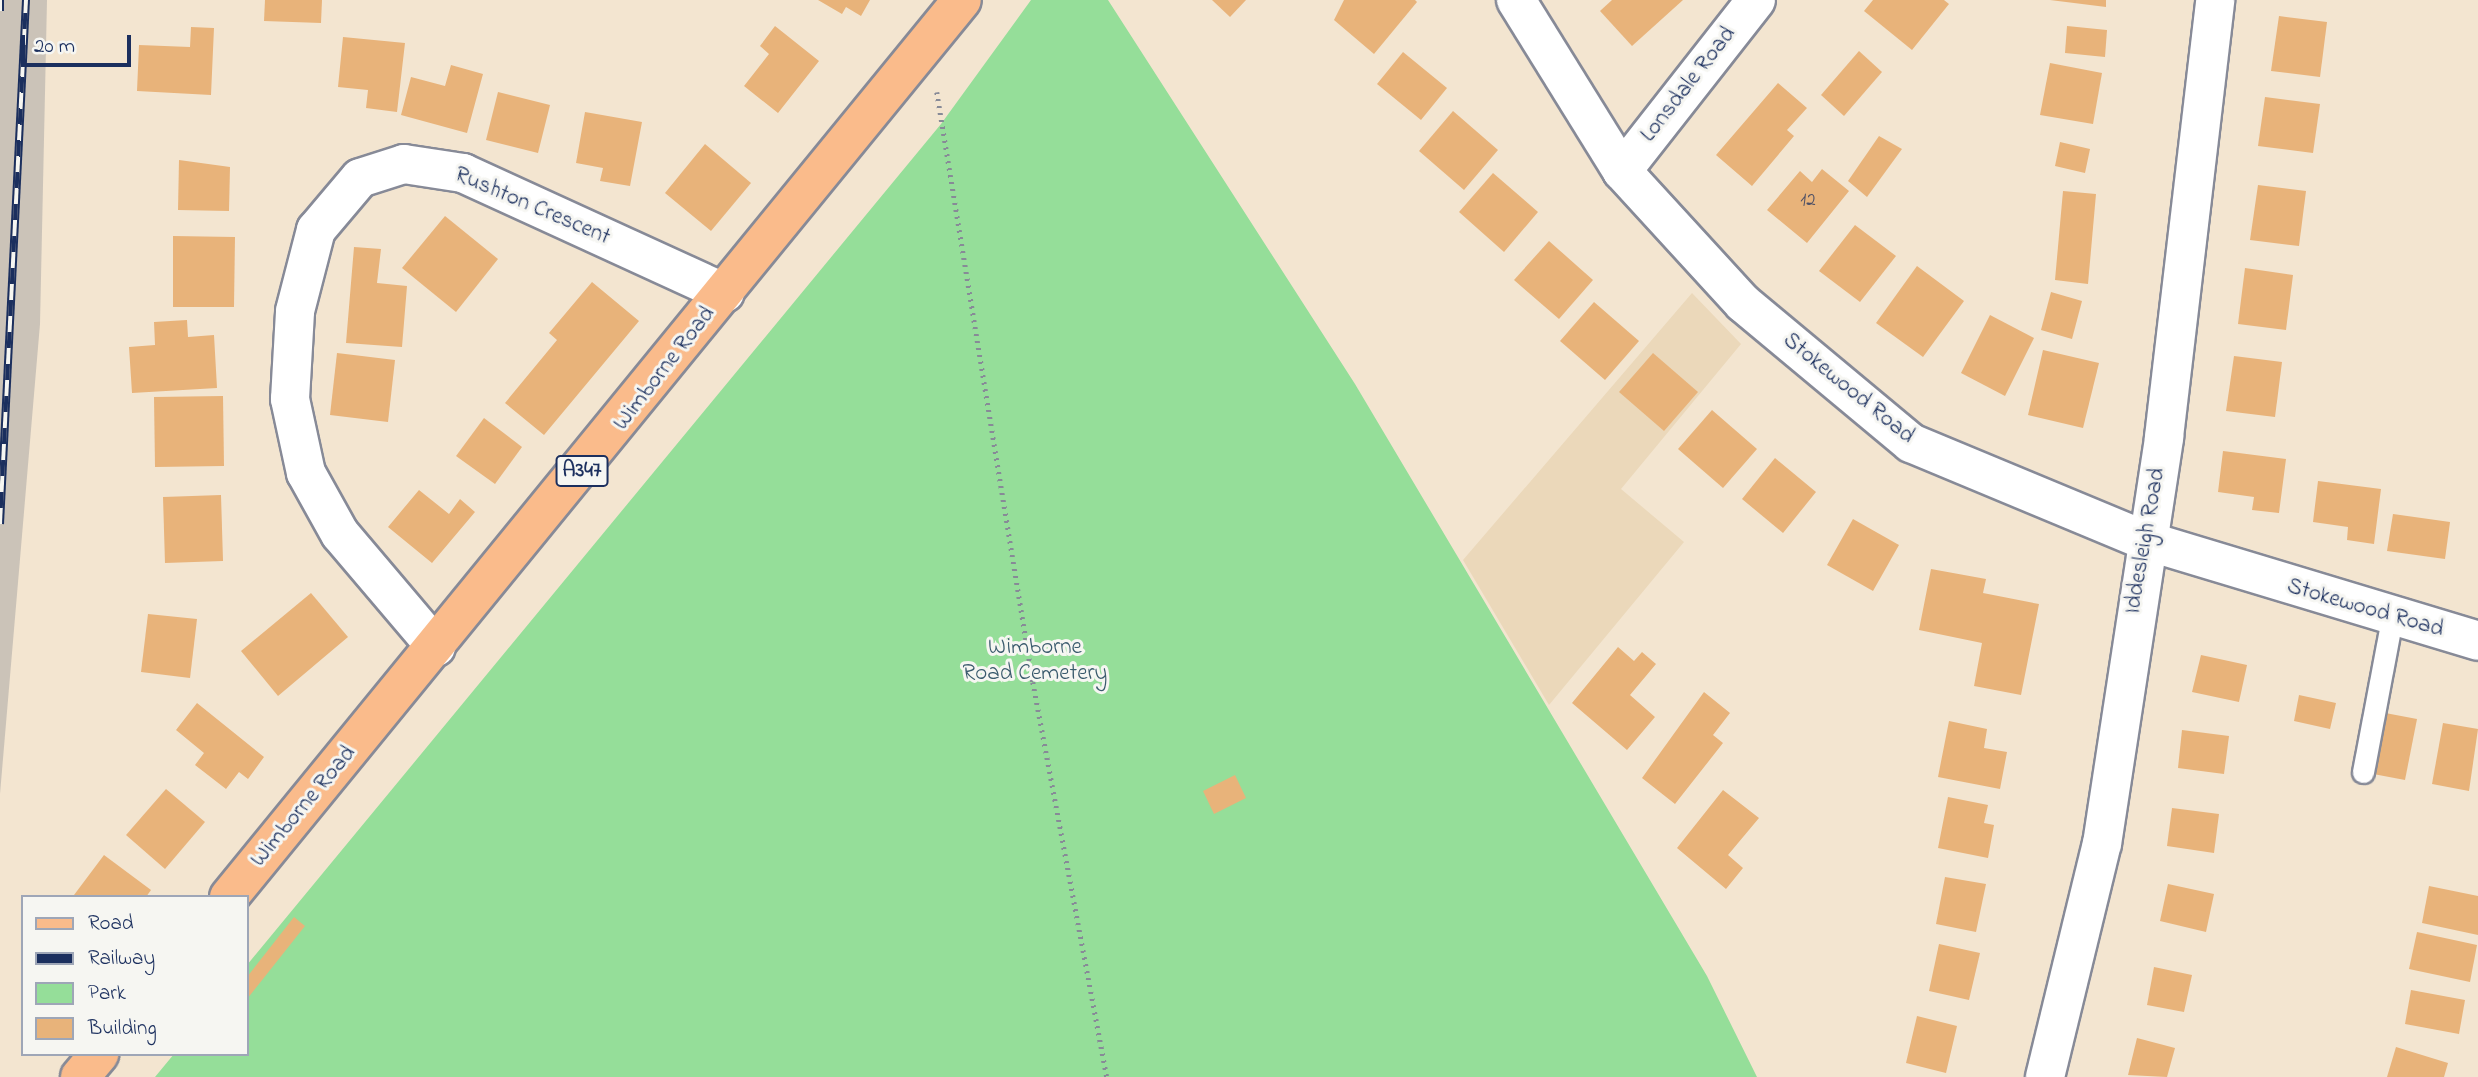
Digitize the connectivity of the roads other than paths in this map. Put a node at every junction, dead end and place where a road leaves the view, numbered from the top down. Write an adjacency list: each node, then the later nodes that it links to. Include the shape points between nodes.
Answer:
1 (962, 0): 6 (main road, Wimborne Road / A347)
2 (1516, 0): 5 (street, Stokewood Road)
3 (1756, 0): 5 (street, Lonsdale Road)
4 (2215, 0): 7 (street, Iddesleigh Road, via 2164,438)
5 (1622, 171): 7 (street, Stokewood Road, via 1743,303 1911,443)
6 (725, 293): 10 (main road, Wimborne Road / A347); 10 (street, Rushton Crescent, via 463,173 404,164 360,178 316,230 295,311 290,400 306,473 340,534)
7 (2144, 540): 8 (street, Stokewood Road); 15 (street, Iddesleigh Road, via 2102,844)
8 (2392, 618): 9 (street, Stokewood Road); 11 (lane)
9 (2478, 641)
10 (436, 647): 12 (main road, Wimborne Road / A347)
11 (2363, 772)
12 (231, 895)
13 (97, 1056): 14 (main road)
14 (80, 1077)
15 (2045, 1077)

